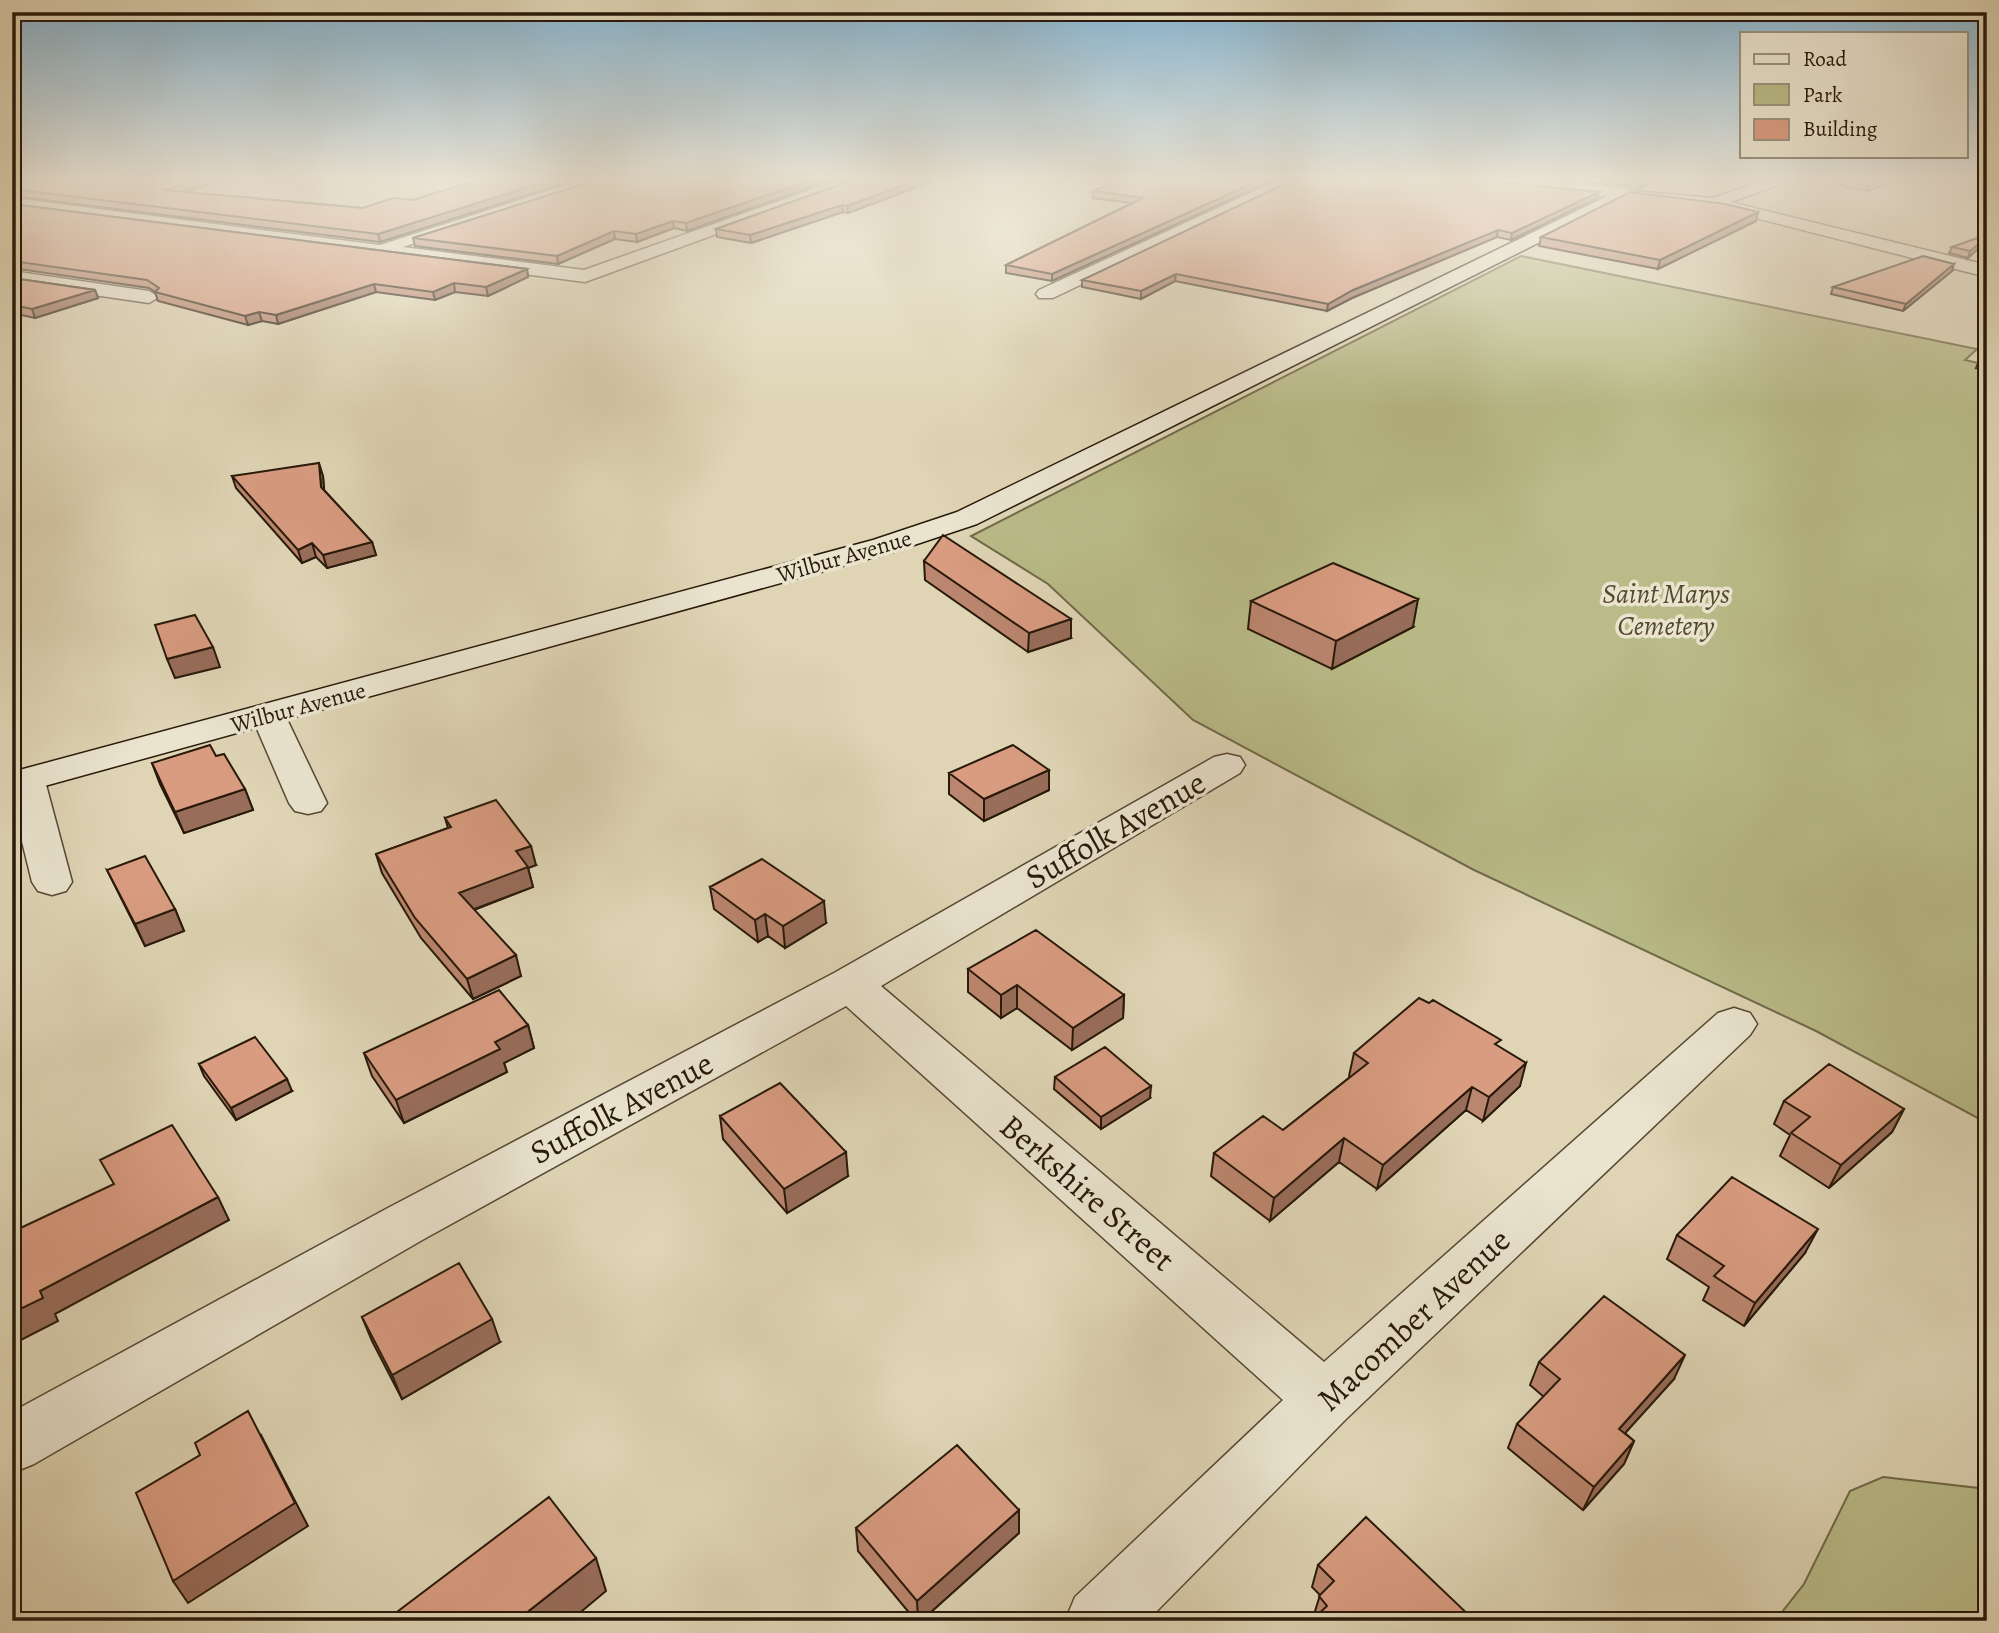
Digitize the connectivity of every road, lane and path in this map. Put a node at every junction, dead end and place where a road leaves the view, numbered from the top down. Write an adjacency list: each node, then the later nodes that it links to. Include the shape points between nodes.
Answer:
1 (433, 256): 2 (street, via 585,276)
2 (640, 256)
3 (1127, 256): 8 (street)
4 (1498, 256): 10 (street, Wilbur Avenue, via 967,518 883,546)
5 (1928, 256): 6 (street)
6 (1987, 271)
7 (12, 277): 9 (street)
8 (1046, 294)
9 (149, 297)
10 (268, 715): 12 (street, Wilbur Avenue); 13 (street)
11 (1227, 765): 15 (street, Suffolk Avenue)
12 (19, 783): 14 (street)
13 (308, 803)
14 (52, 882)
15 (850, 984): 17 (street, Berkshire Street); 18 (street, Suffolk Avenue, via 405,1224)
16 (1734, 1024): 17 (street, Macomber Avenue)
17 (1325, 1400): 19 (street, Macomber Avenue)
18 (12, 1444)
19 (1099, 1621)

